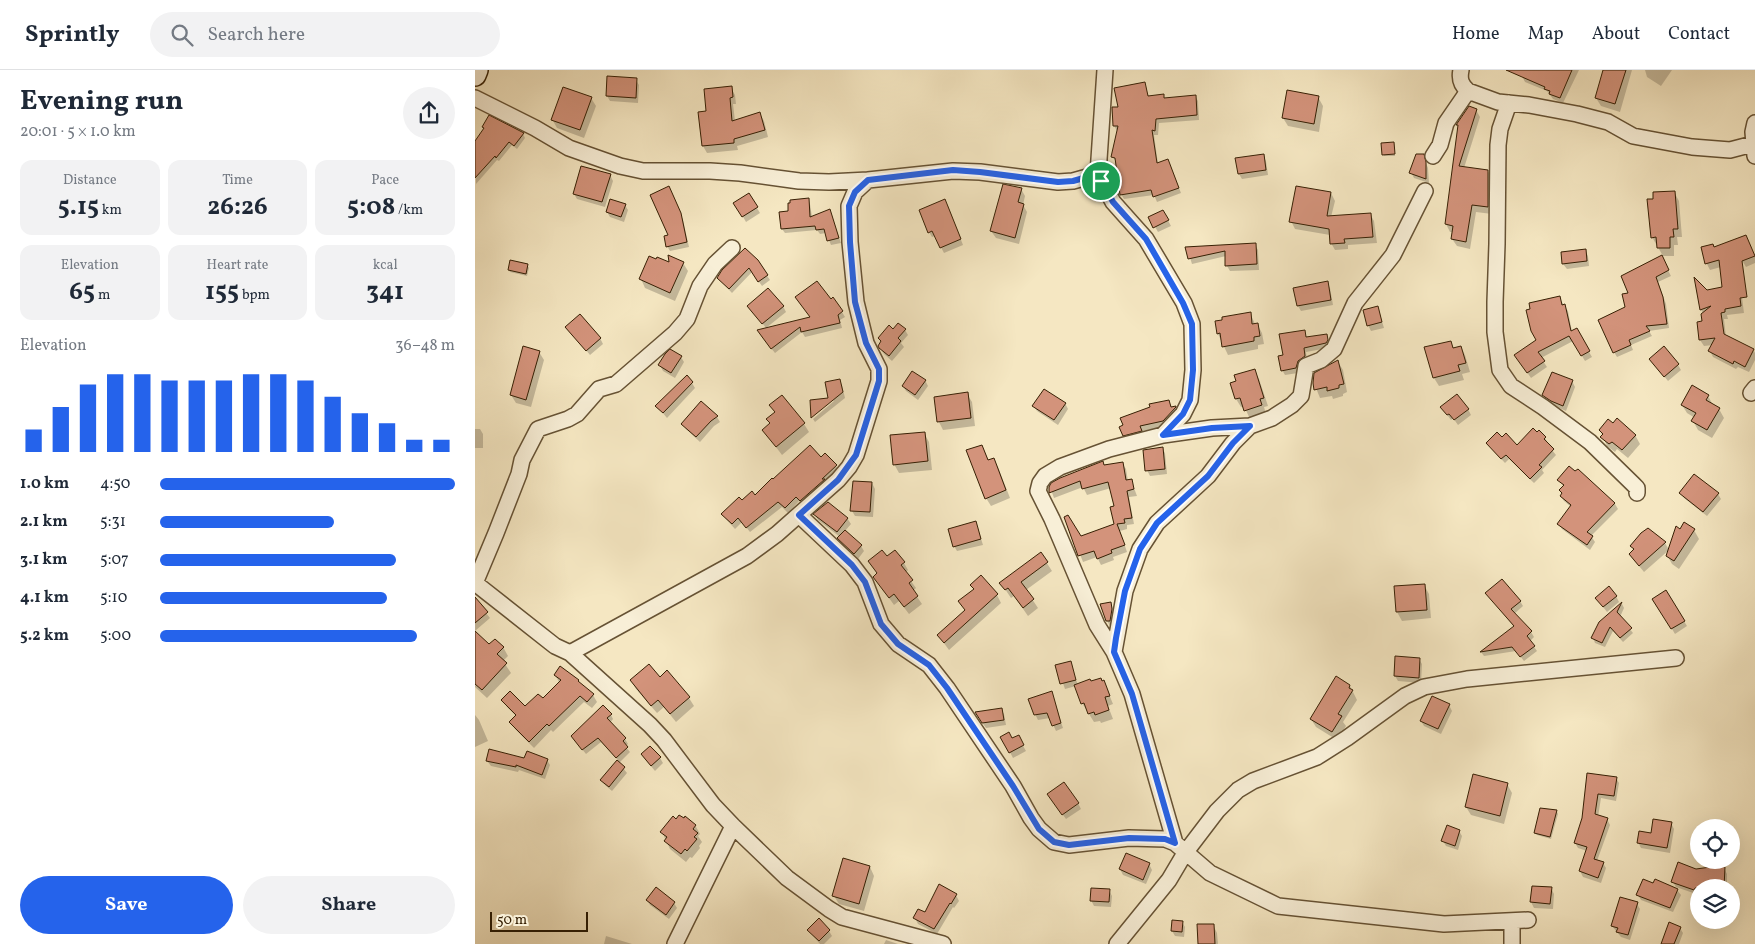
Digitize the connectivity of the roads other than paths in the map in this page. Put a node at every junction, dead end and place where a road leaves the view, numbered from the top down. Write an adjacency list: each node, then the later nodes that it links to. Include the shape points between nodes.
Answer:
1 (477, 70): 4 (street)
2 (1105, 70): 11 (street)
3 (1461, 70): 5 (street, via 1459,77)
4 (475, 75)
5 (1468, 91): 7 (street); 10 (street, via 1447,123 1440,146)
6 (475, 98): 12 (street, via 569,148 643,171 711,171 822,182)
7 (1509, 103): 9 (street, via 1607,122 1633,136 1692,147); 17 (street, via 1498,145 1495,317 1499,370 1511,386 1589,442 1637,488)
8 (1755, 124): 9 (street)
9 (1754, 150)
10 (1433, 156)
11 (1098, 174): 12 (street, via 1058,182 953,170); 16 (street, via 1113,202 1146,239 1192,324 1190,400 1183,414)
12 (868, 180): 18 (street, via 855,192 849,206 850,242 860,323 879,369 879,381 856,455 838,480)
13 (1425, 192): 15 (street, via 1393,255 1355,303 1334,349 1321,360 1306,366 1301,396 1272,418)
14 (731, 248): 19 (street, via 700,286 687,319 675,333 616,384 599,389 577,414 538,429 522,460 497,533)
15 (1250, 426): 16 (street); 20 (street, via 1208,476 1157,523 1140,549 1125,591)
16 (1163, 435): 20 (street, via 1109,449 1060,467 1039,483 1038,491 1097,625)
17 (1637, 493)
18 (799, 515): 21 (street, via 762,547); 24 (street, via 861,576 881,624 898,644 929,665 947,688 1039,829 1054,842 1069,845 1129,838 1165,839)
19 (475, 583): 21 (street, via 555,646)
20 (1114, 652): 24 (street, via 1132,694)
21 (570, 653): 23 (street, via 651,725)
22 (1676, 658): 24 (street, via 1424,687 1405,696 1317,757 1253,781 1238,790)
23 (733, 826): 27 (street); 28 (street, via 787,878 842,917)
24 (1180, 848): 26 (street, via 1210,873 1279,906 1444,924); 29 (street, via 1169,880)
25 (1528, 920): 26 (street)
26 (1512, 921): 30 (street)
27 (675, 944)
28 (943, 944)
29 (1117, 944)
30 (1512, 944)

